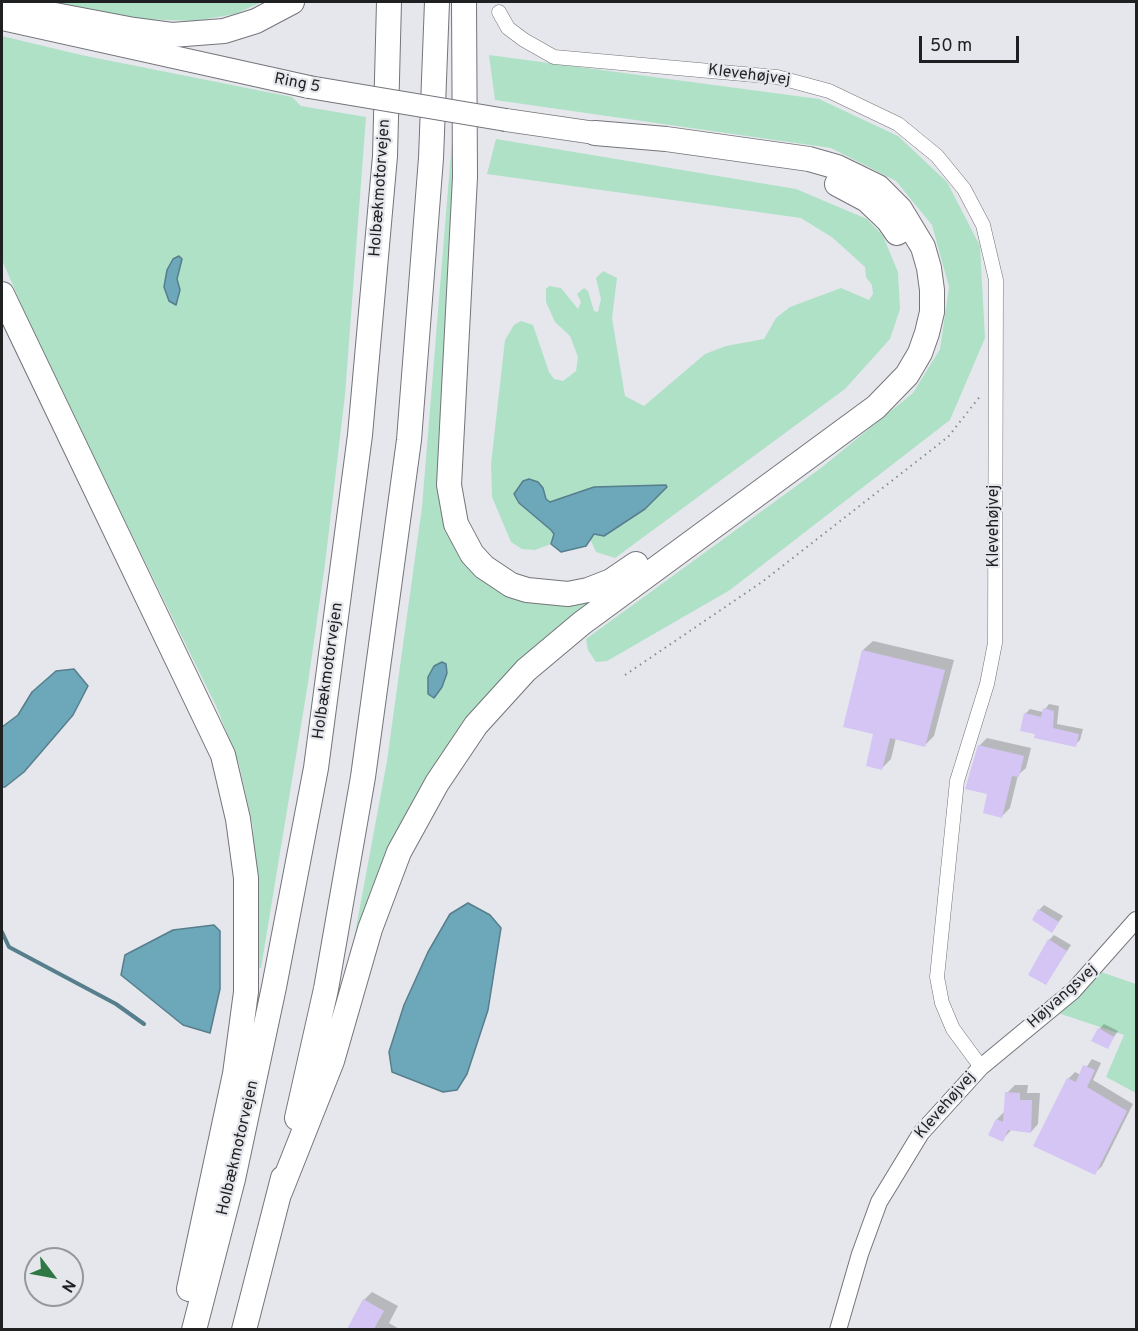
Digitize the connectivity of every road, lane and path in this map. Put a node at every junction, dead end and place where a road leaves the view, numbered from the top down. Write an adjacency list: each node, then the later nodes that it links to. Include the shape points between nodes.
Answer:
1 (292, 2): 5 (highway, via 256,21 224,31 172,34)
2 (389, 2): 16 (highway, Holbækmotorvejen, via 385,156 360,435 316,768 233,1179)
3 (437, 2): 14 (highway, via 431,158 409,440 361,789 326,989)
4 (464, 2): 8 (highway, via 465,177 451,505 463,540 484,567 511,585 545,594 588,590 611,581 867,396 905,347 915,312 914,271 898,235 874,207 848,188 804,173)
5 (2, 5)
6 (499, 12): 10 (street, Klevehøjvej, via 508,28 554,57 777,77 829,91 898,124 937,156 964,189 983,225 996,280)
7 (2, 19): 8 (highway, Ring 5, bridge, via 309,87)
8 (594, 133): 14 (highway, via 809,159 846,170 878,187 900,209 923,247 932,290 927,333 907,375 885,400 582,623 526,670 476,725 437,783 399,852 370,929 332,1061)
9 (2, 294): 15 (highway, via 223,755 238,819 246,878 246,992 235,1074)
10 (995, 390): 11 (path, via 981,395 948,437 762,582); 13 (street, Klevehøjvej, via 994,642 987,684 957,781 937,977 953,1029)
11 (625, 675)
12 (1137, 920): 13 (street, Højvangsvej, via 1073,991)
13 (981, 1067): 18 (street, Klevehøjvej, via 921,1133 884,1193 860,1254)
14 (280, 1192): 17 (highway)
15 (183, 1329)
16 (194, 1329)
17 (244, 1329)
18 (838, 1329)

